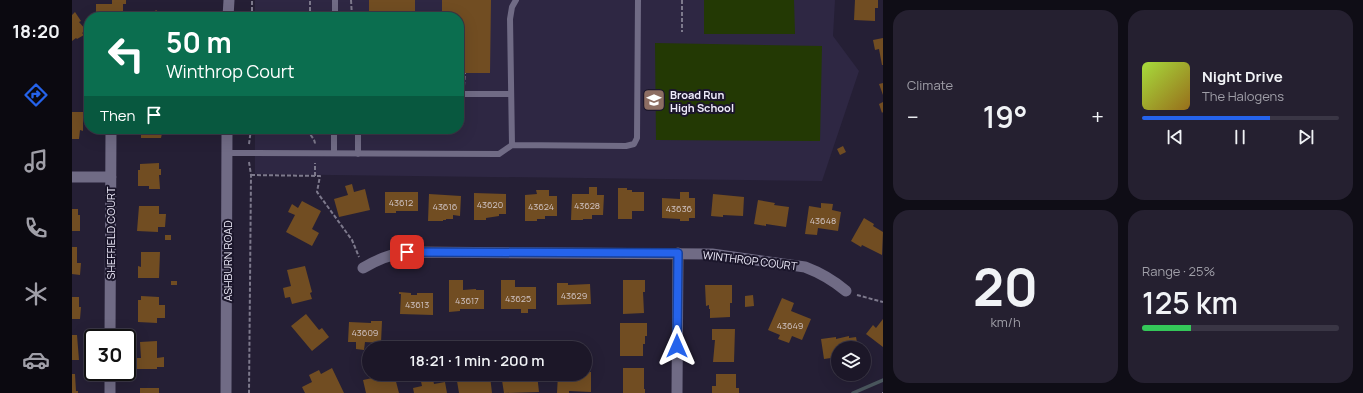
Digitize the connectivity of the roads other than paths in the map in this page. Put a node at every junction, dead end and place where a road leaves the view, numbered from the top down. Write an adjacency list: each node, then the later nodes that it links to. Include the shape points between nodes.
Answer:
1 (228, 0): 5 (street)
2 (335, 0): 6 (lane)
3 (516, 0): 8 (lane, via 510,19)
4 (638, 0): 13 (lane, via 637,138 634,144)
5 (228, 12)
6 (335, 12)
7 (464, 94): 8 (lane)
8 (511, 94): 13 (lane)
9 (111, 134): 18 (street, SHEFFIELD COURT)
10 (227, 134): 14 (street, ASHBURN ROAD)
11 (334, 134): 15 (lane)
12 (358, 134): 16 (lane)
13 (512, 145): 16 (lane, via 499,154)
14 (227, 153): 15 (lane); 25 (street, ASHBURN ROAD)
15 (334, 153): 16 (lane)
16 (358, 154)
17 (72, 177): 18 (street)
18 (111, 177): 22 (street, SHEFFIELD COURT)
19 (678, 253): 20 (street, WINTHROP COURT, via 407,252 392,254); 21 (street, WINTHROP COURT, via 712,254 805,267 819,272); 26 (street)
20 (363, 268)
21 (846, 291)
22 (110, 329)
23 (110, 381): 24 (street)
24 (110, 393)
25 (226, 393)
26 (677, 393)

